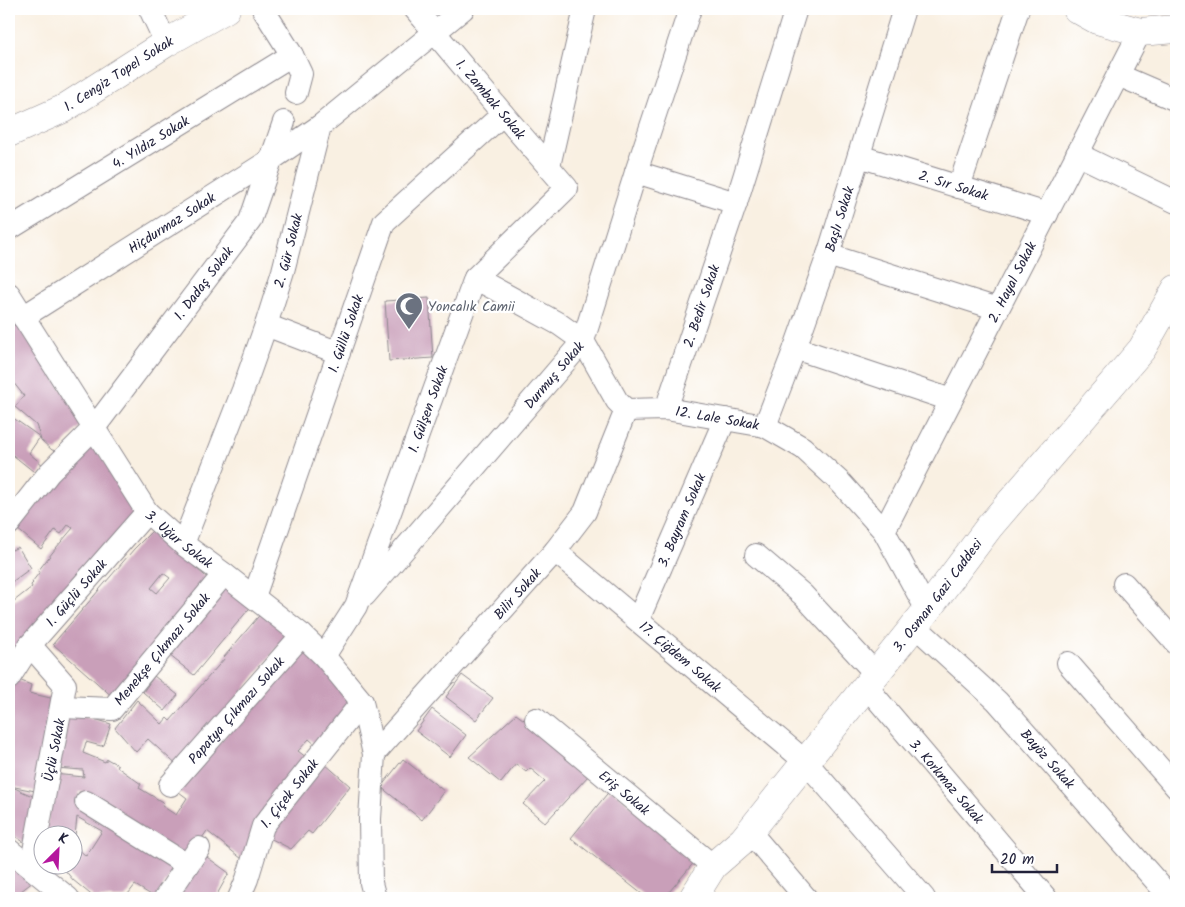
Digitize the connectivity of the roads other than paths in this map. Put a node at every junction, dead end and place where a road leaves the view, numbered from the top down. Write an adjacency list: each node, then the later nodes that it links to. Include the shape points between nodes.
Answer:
1 (150, 9): 15 (street)
2 (226, 9): 15 (main road, 1. Cengiz Topel Sokak)
3 (263, 9): 16 (street)
4 (415, 9): 13 (street, 1. Zambak Sokak)
5 (462, 9): 13 (street)
6 (585, 9): 27 (street)
7 (690, 9): 28 (street, Durmuş Sokak)
8 (796, 9): 32 (street, 2. Bedir Sokak)
9 (904, 9): 25 (street, Başlı Sokak)
10 (1018, 9): 29 (street)
11 (1092, 12): 14 (main road)
12 (1176, 29): 14 (main road)
13 (434, 32): 20 (street, 1. Zambak Sokak); 22 (street)
14 (1140, 32): 17 (street, 2. Hayal Sokak)
15 (166, 43): 23 (main road, 1. Cengiz Topel Sokak, via 63,109)
16 (292, 55): 18 (street, via 301,74); 34 (street, 4. Yıldız Sokak)
17 (1118, 74): 19 (street); 24 (street, 2. Hayal Sokak)
18 (296, 92)
19 (1176, 100)
20 (503, 114): 27 (street, 1. Zambak Sokak); 44 (street, 1. Güllü Sokak, via 384,222)
21 (284, 122): 26 (street, 1. Dadaş Sokak)
22 (320, 126): 26 (street, Hiçdurmaz Sokak); 41 (street, 2. Gür Sokak)
23 (9, 133)
24 (1077, 154): 31 (street); 33 (street, 2. Hayal Sokak)
25 (859, 156): 29 (street, 2. Sır Sokak); 35 (street, Başlı Sokak)
26 (272, 159): 40 (street, Hiçdurmaz Sokak); 50 (street, 1. Dadaş Sokak, via 250,221)
27 (549, 166): 30 (street, 1. Zambak Sokak)
28 (636, 172): 32 (street); 42 (street, Durmuş Sokak)
29 (959, 187): 33 (street, 2. Sır Sokak)
30 (567, 188): 36 (street, 1. Gülşen Sokak)
31 (1176, 202)
32 (736, 203): 46 (street, 2. Bedir Sokak)
33 (1047, 214): 39 (street, 2. Hayal Sokak)
34 (9, 230)
35 (828, 255): 39 (street); 43 (street, Başlı Sokak)
36 (475, 278): 42 (street, via 559,324); 60 (street, 1. Gülşen Sokak)
37 (1176, 289): 61 (main road, 3. Osman Gazi Caddesi, via 1142,349 989,527)
38 (9, 294): 40 (street, 3. Uğur Sokak)
39 (998, 309): 45 (street, 2. Hayal Sokak)
40 (23, 317): 50 (street, 3. Uğur Sokak)
41 (266, 325): 44 (street); 54 (street, 2. Gür Sokak)
42 (583, 341): 47 (street, via 617,401); 60 (street, Durmuş Sokak)
43 (795, 348): 45 (street); 49 (street, Başlı Sokak)
44 (339, 353): 59 (street, 1. Güllü Sokak)
45 (951, 400): 53 (street, 2. Hayal Sokak)
46 (666, 409): 47 (street, 12. Lale Sokak); 48 (street, 12. Lale Sokak)
47 (626, 410): 55 (street, Bilir Sokak, via 584,512)
48 (725, 419): 49 (street, 12. Lale Sokak); 62 (street, 3. Bayram Sokak)
49 (765, 426): 53 (street, 12. Lale Sokak, via 803,448 840,482)
50 (94, 428): 51 (street, 3. Uğur Sokak); 52 (street, 1. Dadaş Sokak, via 49,473)
51 (147, 512): 54 (street, 3. Uğur Sokak); 65 (street, 1. Güçlü Sokak)
52 (9, 524)
53 (884, 531): 61 (street, 12. Lale Sokak)
54 (183, 544): 57 (street, 3. Uğur Sokak)
55 (555, 551): 62 (street, 17. Çiğdem Sokak); 73 (street, Bilir Sokak)
56 (756, 555): 69 (street, 3. Korkmaz Sokak, via 803,595)
57 (224, 574): 59 (street, 3. Uğur Sokak); 71 (street, Menekşe Çıkmazı Sokak, via 112,709)
58 (1124, 584): 64 (street)
59 (254, 597): 63 (street, 3. Uğur Sokak)
60 (356, 606): 66 (street, 1. Gülşen Sokak)
61 (921, 618): 69 (main road, 3. Osman Gazi Caddesi); 90 (street, Bayöz Sokak)
62 (638, 620): 74 (street, 17. Çiğdem Sokak)
63 (302, 635): 66 (street, 3. Uğur Sokak); 75 (street, Papatya Çıkmazı Sokak)
64 (1176, 643)
65 (30, 646): 68 (street, 1. Güçlü Sokak); 71 (street, Üçlü Sokak, via 65,685)
66 (324, 656): 70 (street, 3. Uğur Sokak)
67 (1068, 663): 76 (street)
68 (9, 678)
69 (871, 680): 74 (main road, 3. Osman Gazi Caddesi); 89 (street, 3. Korkmaz Sokak)
70 (362, 702): 73 (street, 3. Uğur Sokak); 84 (street, 1. Çiçek Sokak, via 263,826)
71 (62, 707): 81 (street, Üçlü Sokak)
72 (536, 719): 80 (street, Eriş Sokak)
73 (374, 754): 85 (street, 3. Uğur Sokak, via 370,819 371,883)
74 (806, 762): 78 (main road, 3. Osman Gazi Caddesi); 88 (street, 17. Çiğdem Sokak)
75 (170, 784)
76 (1176, 787)
77 (86, 802): 83 (street, via 193,857)
78 (750, 832): 80 (main road, 3. Osman Gazi Caddesi); 87 (street)
79 (9, 850): 81 (street)
80 (712, 866): 86 (main road, 3. Osman Gazi Caddesi)
81 (31, 867): 82 (street)
82 (56, 895)
83 (165, 898)
84 (238, 898)
85 (375, 898)
86 (692, 898)
87 (806, 898)
88 (924, 898)
89 (1046, 898)
90 (1172, 898)

